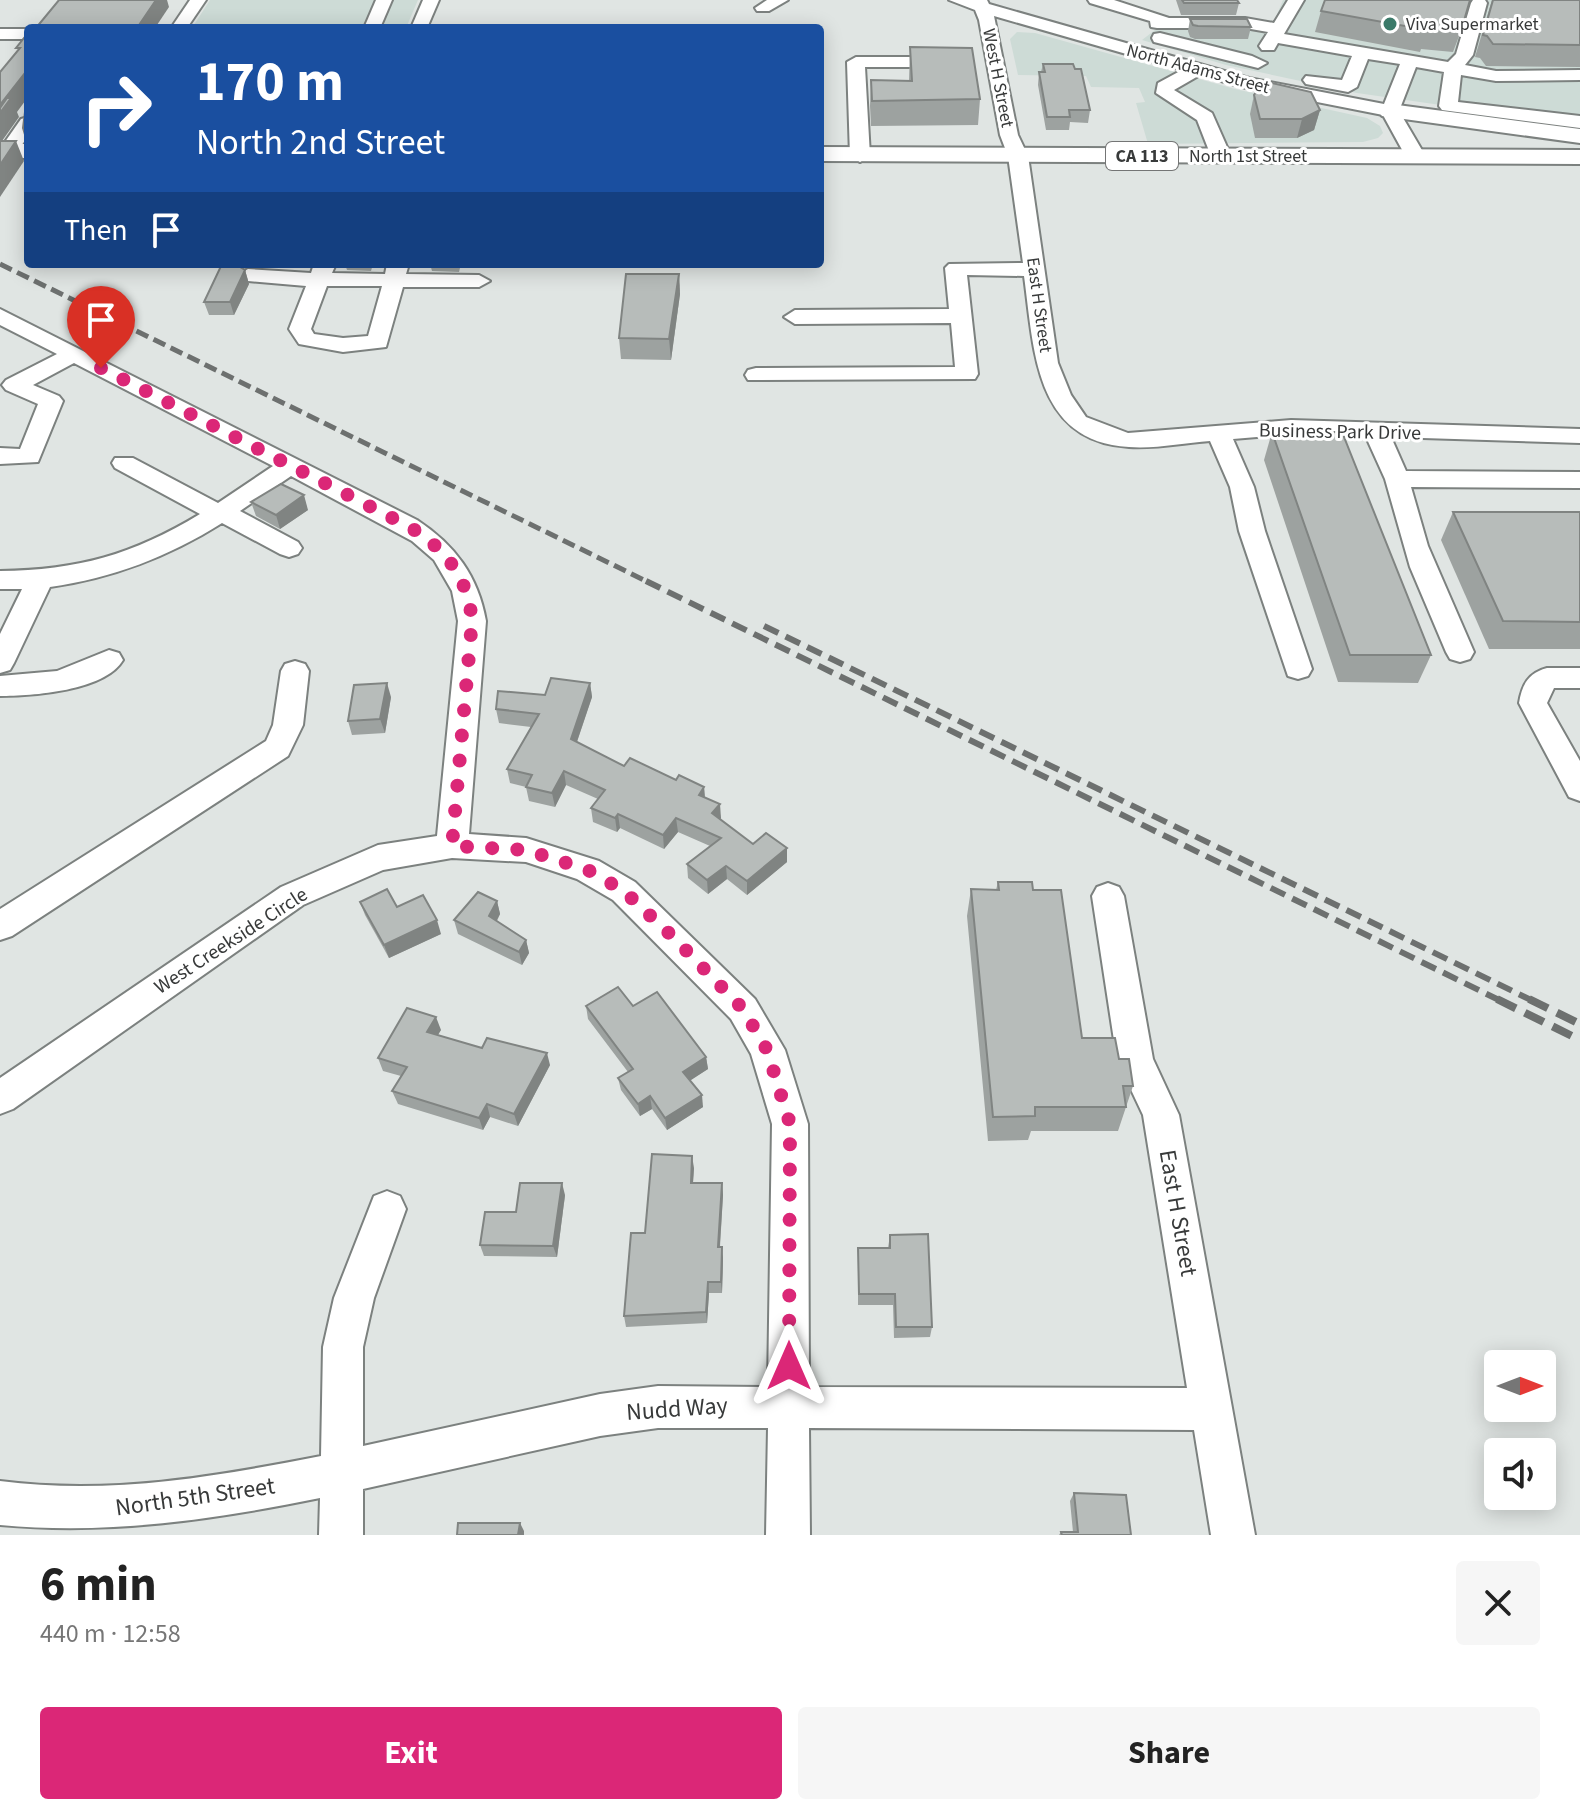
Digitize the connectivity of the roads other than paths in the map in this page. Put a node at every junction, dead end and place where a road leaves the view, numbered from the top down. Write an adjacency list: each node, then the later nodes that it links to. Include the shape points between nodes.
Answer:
1 (198, 0): 13 (street)
2 (384, 0): 14 (street)
3 (431, 0): 15 (street)
4 (780, 0): 12 (street)
5 (957, 0): 10 (street, North Adams Street)
6 (1008, 0): 16 (street)
7 (1096, 0): 16 (street)
8 (1153, 0): 16 (street)
9 (1296, 0): 23 (street)
10 (979, 3): 17 (street, North Adams Street); 20 (street, West H Street)
11 (1479, 3): 26 (street, via 1464,55)
12 (763, 8)
13 (182, 24)
14 (374, 24)
15 (421, 24)
16 (1149, 28): 21 (street); 23 (street, via 1194,48); 23 (street, via 1245,23)
17 (1058, 29): 20 (street, via 1007,31); 21 (street, North Adams Street)
18 (0, 34): 19 (street)
19 (24, 34)
20 (993, 47): 36 (street, West H Street, via 1009,135)
21 (1120, 49): 27 (street, North Adams Street)
22 (1362, 52): 23 (street); 23 (street, via 1348,87); 24 (street)
23 (1263, 55): 27 (street, North Adams Street); 29 (street, North Adams Street)
24 (1410, 61): 26 (street); 29 (street)
25 (930, 62): 35 (street, via 856,62)
26 (1453, 68): 28 (street, via 1496,76); 30 (street, via 1448,106)
27 (1196, 70): 37 (street, via 1164,87 1165,93 1205,117)
28 (1580, 75)
29 (1390, 111): 32 (main road); 38 (street)
30 (1580, 122)
31 (24, 130): 33 (street)
32 (1580, 136)
33 (12, 151)
34 (824, 154): 35 (main road, North 1st Street / CA 113)
35 (860, 156): 36 (main road, North 1st Street / CA 113)
36 (1018, 156): 37 (main road, North 1st Street / CA 113); 40 (street, East H Street)
37 (1221, 156): 38 (main road, North 1st Street / CA 113)
38 (1416, 157): 39 (main road, North 1st Street / CA 113)
39 (1580, 157)
40 (1034, 270): 46 (street, via 956,268); 52 (street, East H Street, via 1047,363 1059,395 1077,422)
41 (397, 272): 43 (street); 43 (street, via 378,342 343,345 307,339 300,329); 44 (street)
42 (248, 275): 43 (street)
43 (321, 275)
44 (479, 281)
45 (0, 316): 48 (street)
46 (961, 316): 47 (street); 49 (street, via 967,374)
47 (795, 317)
48 (74, 354): 54 (street, via 14,385 51,401 29,457); 56 (street)
49 (756, 375)
50 (1375, 429): 51 (street, Business Park Drive); 53 (street, Business Park Drive); 57 (street)
51 (1218, 432): 52 (street, Business Park Drive, via 1145,440); 66 (street, via 1242,487)
52 (1101, 433)
53 (1580, 436)
54 (0, 456)
55 (124, 463): 59 (street)
56 (291, 465): 59 (street); 71 (street, via 420,533 443,551 467,590 471,653)
57 (1397, 479): 58 (street); 63 (street, via 1420,561)
58 (1580, 480)
59 (220, 513): 60 (street); 62 (street, via 185,537 109,570)
60 (289, 548)
61 (0, 580): 62 (street)
62 (39, 582): 65 (street)
63 (1460, 652)
64 (109, 660): 69 (street, via 43,686)
65 (0, 663)
66 (1298, 669)
67 (295, 671): 73 (street, via 288,725 278,748)
68 (1580, 678): 70 (street, via 1547,678 1536,688 1533,703)
69 (0, 686)
70 (1580, 789)
71 (452, 846): 74 (street, West Creekside Circle, via 378,858 292,896); 76 (street, West Creekside Circle, via 526,850 588,870 624,891 743,1009 767,1050 790,1124)
72 (1108, 896): 77 (street, East H Street, via 1135,1060 1161,1115)
73 (0, 926)
74 (0, 1098)
75 (387, 1209): 78 (street, via 354,1298 343,1347)
76 (788, 1405): 77 (street, Nudd Way); 78 (street, Nudd Way, via 658,1407 600,1415); 81 (street, West Creekside Circle)
77 (1211, 1409): 82 (street, East H Street)
78 (341, 1472): 79 (street, North 5th Street, via 125,1511); 80 (street)
79 (0, 1503)
80 (341, 1535)
81 (788, 1535)
82 (1233, 1535)

